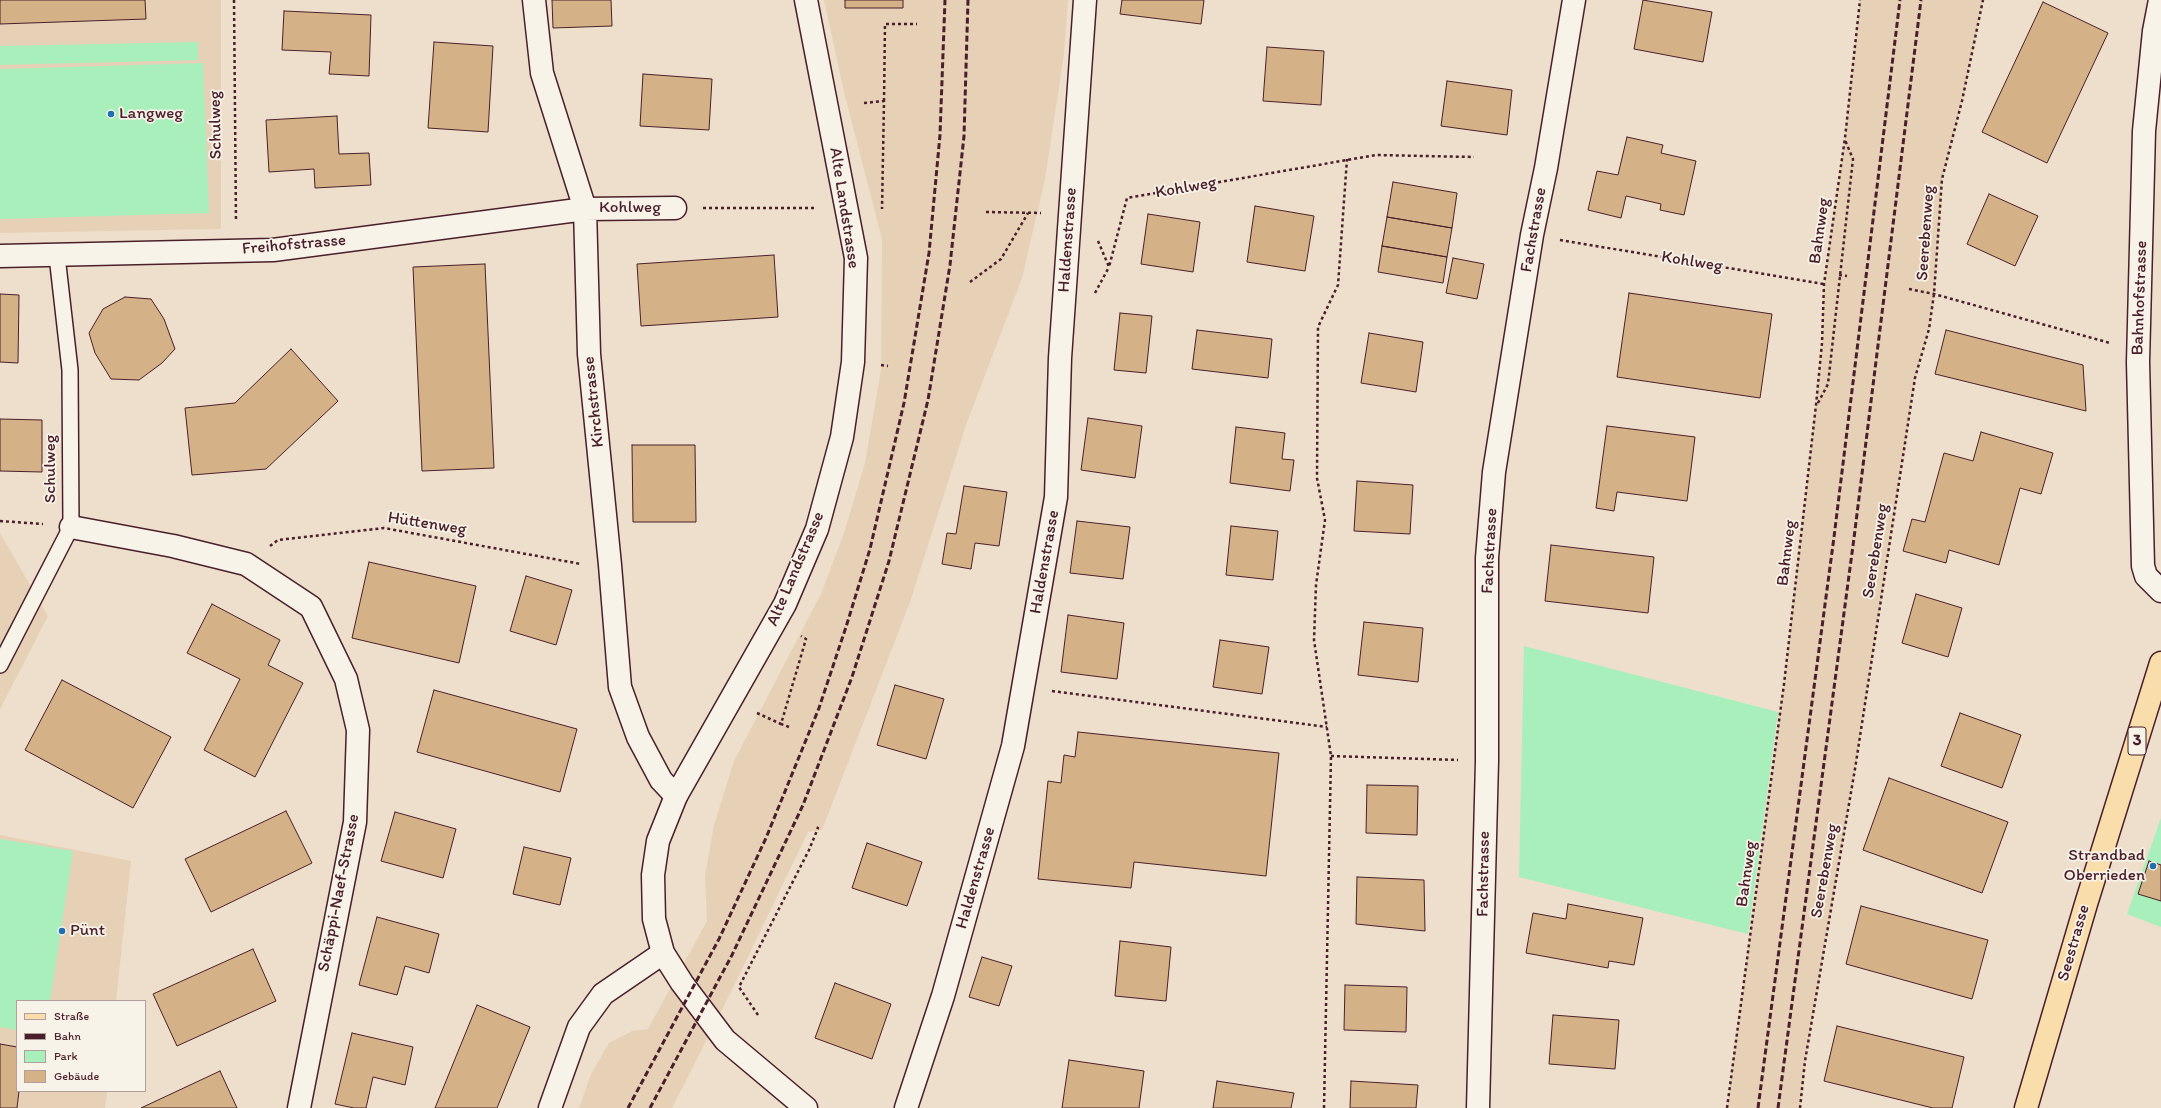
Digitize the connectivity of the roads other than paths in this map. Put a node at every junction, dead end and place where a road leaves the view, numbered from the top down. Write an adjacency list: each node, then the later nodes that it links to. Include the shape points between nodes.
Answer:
1 (534, 0): 7 (street, Kirchstrasse, via 542,73)
2 (806, 0): 14 (street, Alte Landstrasse, via 856,258 853,362 842,437 817,529 785,604)
3 (1085, 0): 19 (street, Haldenstrasse, via 1060,358 1056,497 1013,746 943,996)
4 (1574, 0): 20 (street, Fachstrasse, via 1532,235 1494,472 1488,558 1487,761)
5 (2160, 0): 11 (street, Bahnhofstrasse, via 2154,31 2144,131 2138,362 2143,566 2146,576)
6 (675, 208): 7 (street, Kohlweg)
7 (585, 209): 9 (street, Freihofstrasse, via 273,250); 14 (street, Kirchstrasse, via 589,354 620,686 638,737 661,780)
8 (0, 256): 9 (street, Freihofstrasse)
9 (58, 256): 10 (lane, Schulweg, via 70,370)
10 (71, 527): 13 (lane, Schulweg); 16 (street, Schäppi-Naef-Strasse, via 173,546 246,564 311,607 346,679 358,730 355,822)
11 (2161, 591)
12 (2161, 663): 21 (main road, Seestrasse / 3)
13 (0, 665)
14 (676, 796): 15 (street, Alte Landstrasse, via 658,840 653,875 654,918)
15 (663, 953): 17 (street, via 603,994 579,1027); 18 (street, Alte Landstrasse, via 725,1040)
16 (299, 1108)
17 (550, 1108)
18 (806, 1108)
19 (906, 1108)
20 (1478, 1108)
21 (2026, 1108)

